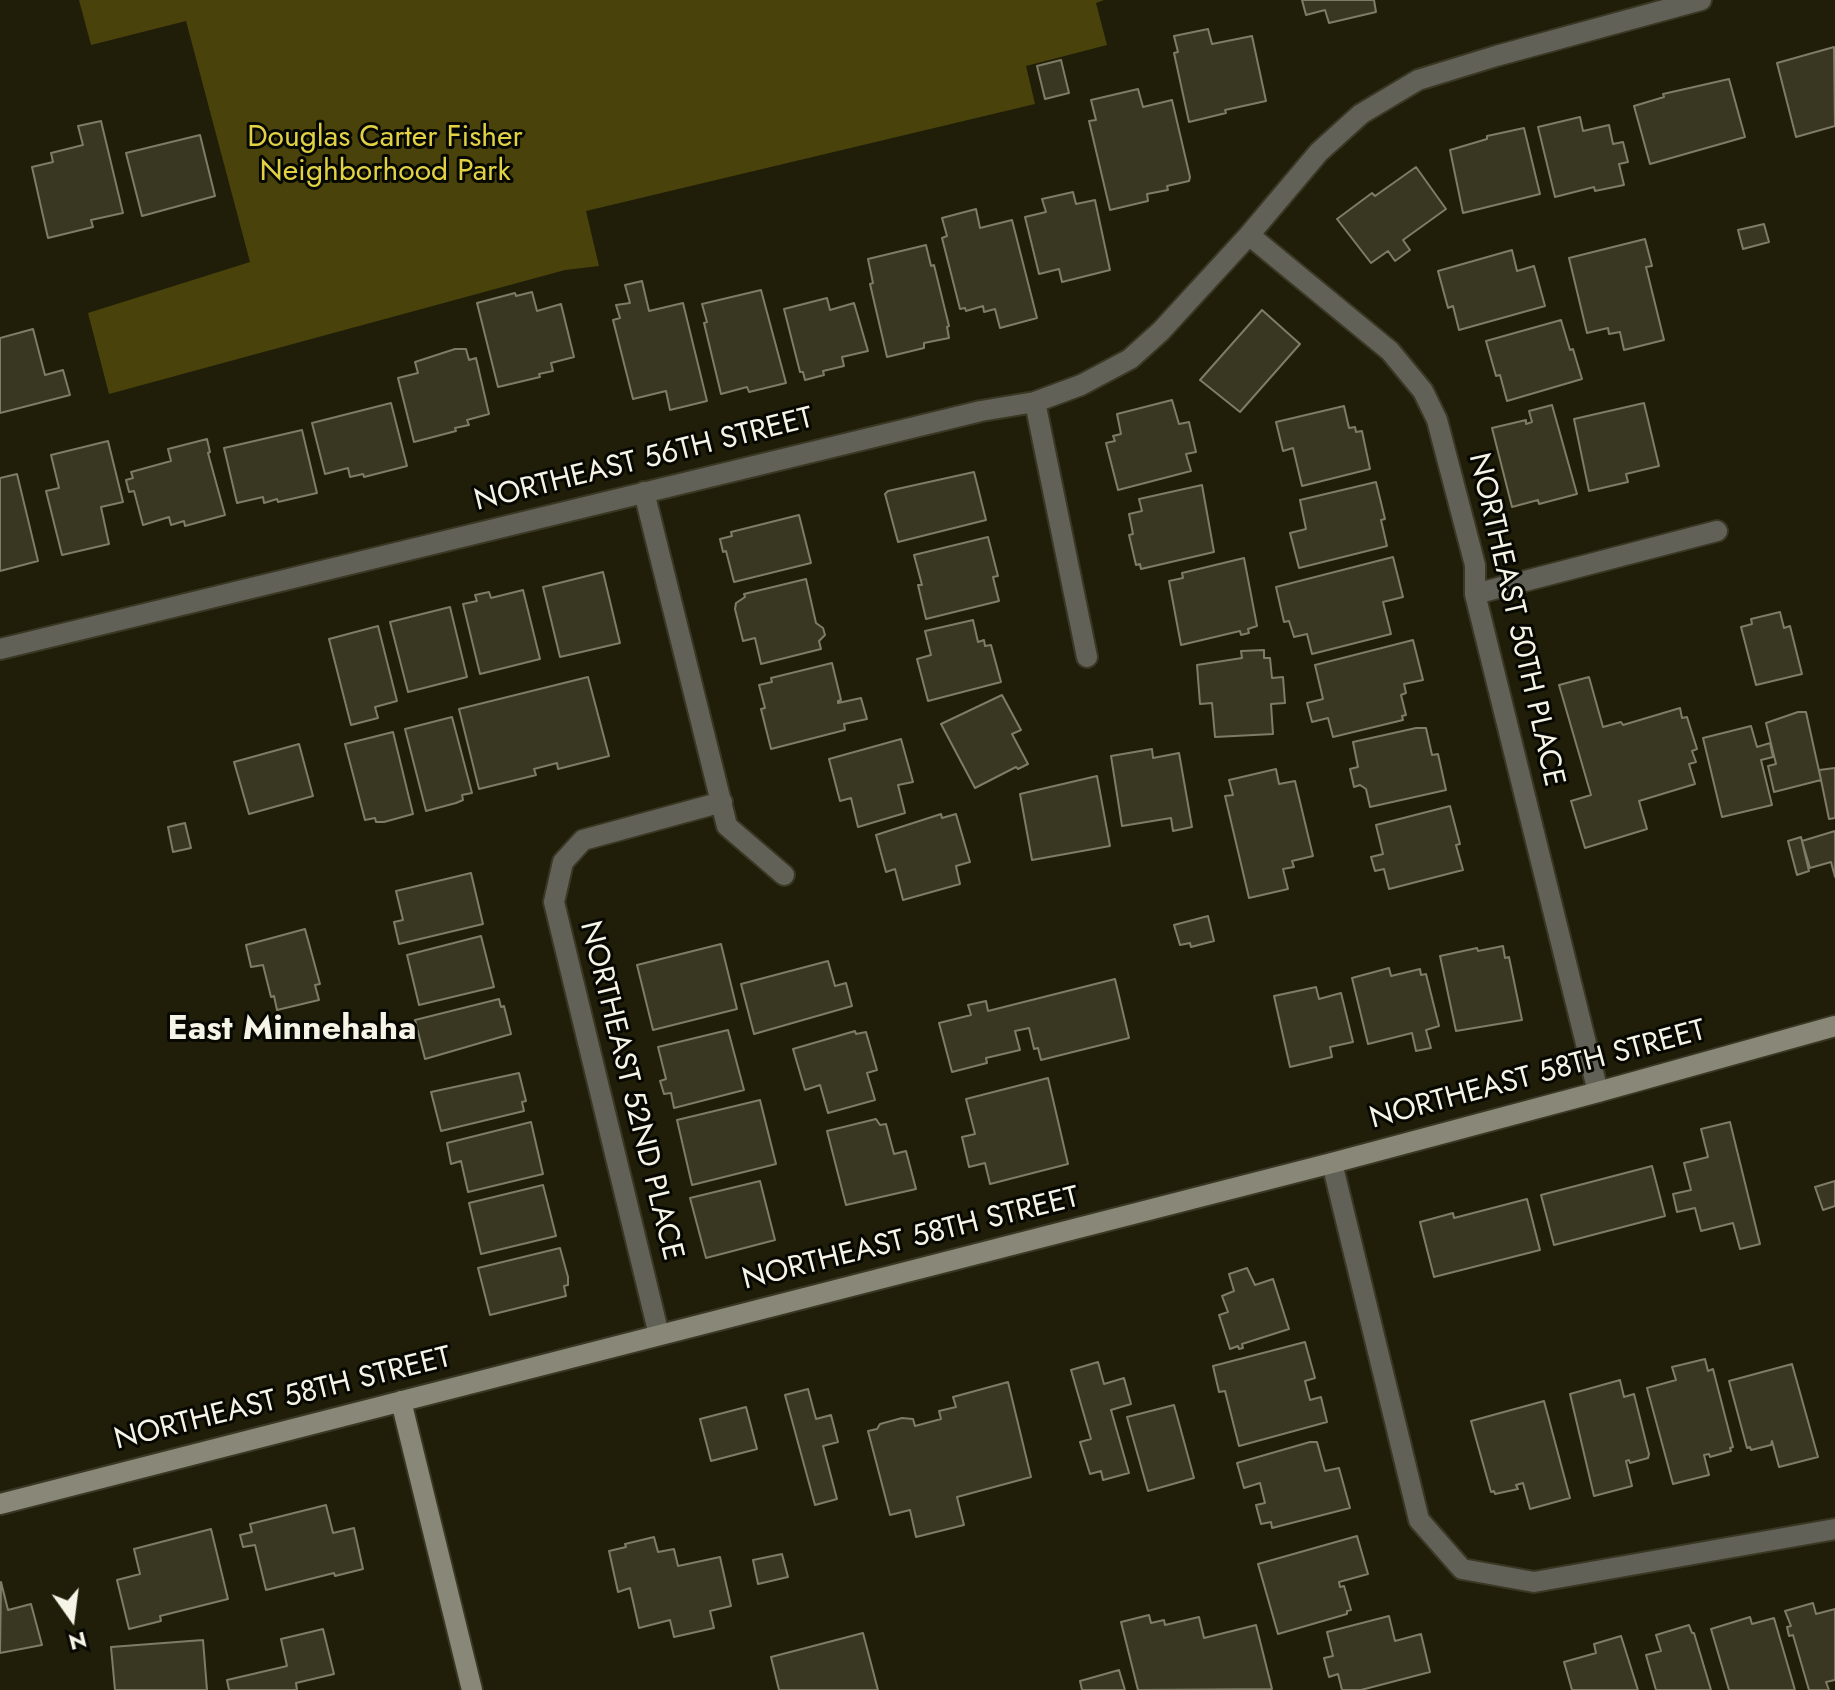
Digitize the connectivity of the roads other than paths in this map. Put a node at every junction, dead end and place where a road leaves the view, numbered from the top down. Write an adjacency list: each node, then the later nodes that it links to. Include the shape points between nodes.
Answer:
1 (1701, 0): 2 (street, NORTHEAST 56TH STREET, via 1418,80 1361,114 1319,152)
2 (1249, 235): 3 (street, NORTHEAST 56TH STREET, via 1130,359); 6 (street, NORTHEAST 50TH PLACE, via 1390,351 1423,391 1437,420 1475,565)
3 (1035, 402): 4 (street, NORTHEAST 56TH STREET); 8 (street)
4 (644, 492): 7 (street, NORTHEAST 56TH STREET); 9 (street)
5 (1717, 531): 6 (street)
6 (1475, 594): 12 (street, NORTHEAST 50TH PLACE)
7 (0, 649)
8 (1087, 657)
9 (722, 802): 10 (street, via 727,826); 14 (street, NORTHEAST 52ND PLACE, via 583,840 563,862 554,902)
10 (784, 875)
11 (1835, 1026): 12 (street, NORTHEAST 58TH STREET)
12 (1598, 1092): 13 (street, NORTHEAST 58TH STREET)
13 (1332, 1163): 14 (street, NORTHEAST 58TH STREET); 17 (street, via 1419,1520 1462,1569 1534,1582)
14 (659, 1335): 15 (street, NORTHEAST 58TH STREET)
15 (401, 1401): 16 (street, NORTHEAST 58TH STREET); 18 (street)
16 (0, 1504)
17 (1835, 1529)
18 (472, 1690)

